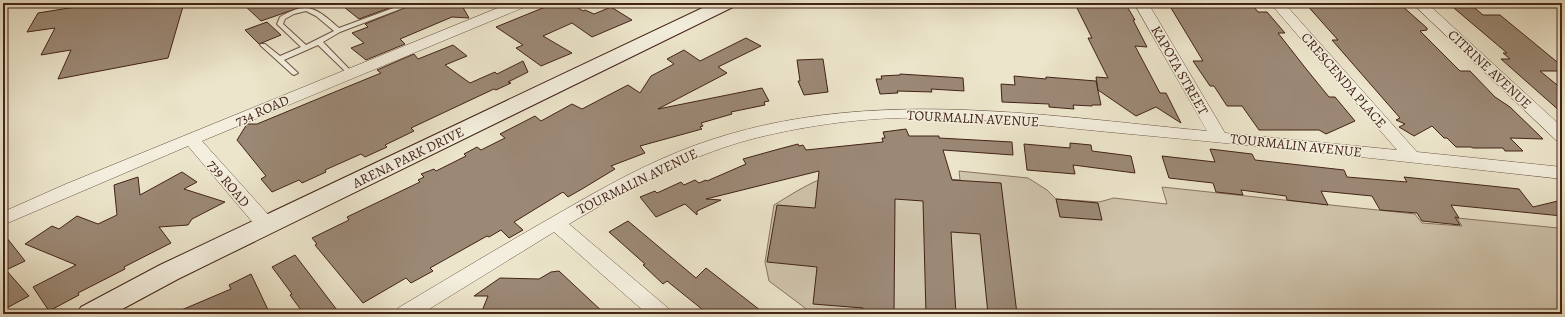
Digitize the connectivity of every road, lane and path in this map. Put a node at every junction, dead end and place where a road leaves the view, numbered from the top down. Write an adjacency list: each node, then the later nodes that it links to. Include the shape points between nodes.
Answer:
1 (413, 3): 7 (lane)
2 (522, 3): 13 (street, 734 ROAD)
3 (727, 3): 21 (street, ARENA PARK DRIVE)
4 (1141, 3): 15 (street, KAPOTA STREET)
5 (1277, 3): 17 (street, CRESCENDA PLACE)
6 (1418, 3): 14 (street, CITRINE AVENUE)
7 (338, 31): 8 (lane); 10 (lane, via 312,10 301,10 282,18 280,24)
8 (319, 42): 10 (lane); 13 (lane)
9 (263, 45): 11 (lane)
10 (305, 48): 11 (lane)
11 (279, 59): 12 (lane)
12 (294, 73)
13 (351, 74): 16 (street, 734 ROAD)
14 (1562, 136)
15 (1219, 137): 17 (street, TOURMALIN AVENUE); 20 (street, TOURMALIN AVENUE, via 932,113 806,122 702,149 611,191)
16 (192, 140): 19 (street, 734 ROAD); 21 (street, 739 ROAD)
17 (1412, 157): 18 (street, TOURMALIN AVENUE)
18 (1562, 173)
19 (3, 219)
20 (556, 223): 23 (street, TOURMALIN AVENUE); 24 (street)
21 (267, 226): 22 (street, ARENA PARK DRIVE, via 169,272)
22 (90, 314)
23 (405, 314)
24 (661, 314)

